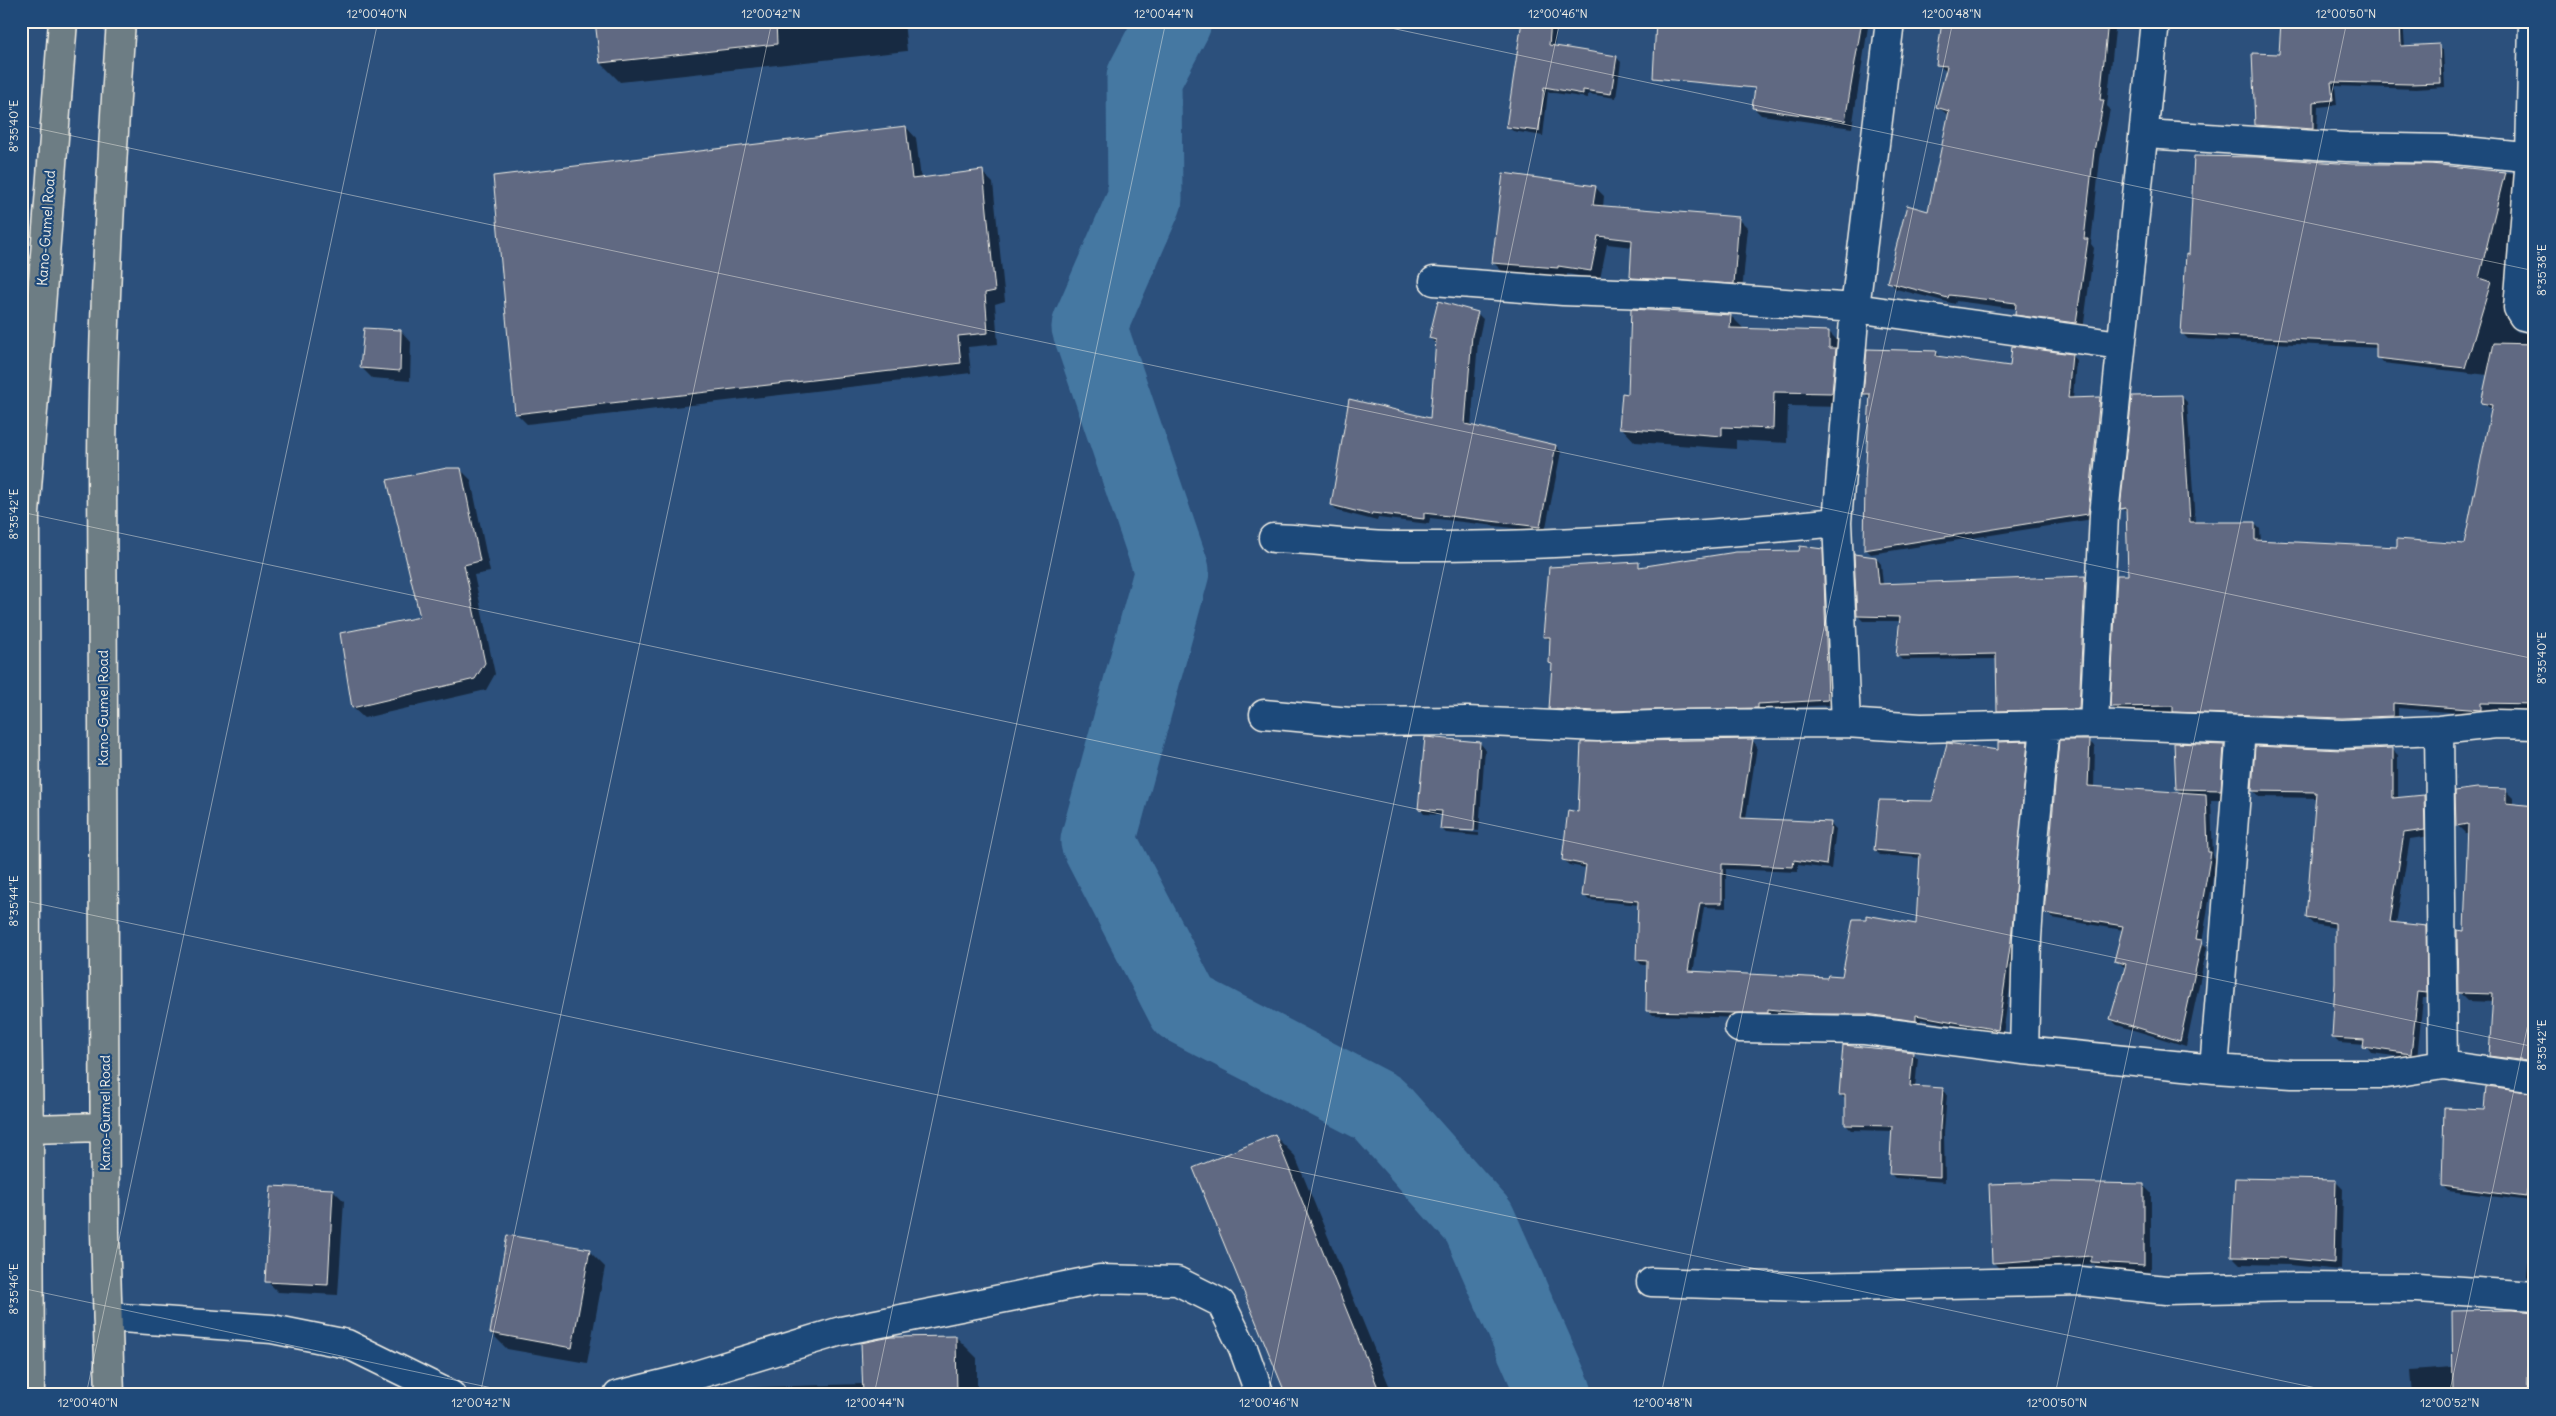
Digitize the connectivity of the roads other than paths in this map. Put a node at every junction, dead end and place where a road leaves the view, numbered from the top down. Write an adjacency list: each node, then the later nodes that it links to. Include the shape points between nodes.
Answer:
1 (63, 21): 12 (main road, Kano-Gumel Road)
2 (121, 21): 28 (main road, Kano-Gumel Road, via 103,332)
3 (1890, 21): 9 (street)
4 (2156, 21): 6 (street)
5 (2533, 21): 7 (street)
6 (2145, 134): 7 (street, via 2347,147 2445,149); 11 (street)
7 (2532, 158): 10 (street, via 2518,308 2523,316)
8 (1434, 281): 9 (street)
9 (1855, 308): 11 (street); 13 (street)
10 (2535, 319)
11 (2120, 345): 17 (street, via 2104,515)
12 (28, 360): 22 (main road, Kano-Gumel Road)
13 (1837, 522): 14 (street, via 1570,543 1396,546); 16 (street)
14 (1273, 538)
15 (1264, 714): 16 (street, via 1350,722 1467,721 1598,727)
16 (1846, 723): 18 (street, via 1921,728)
17 (2094, 724): 18 (street); 20 (street)
18 (2045, 725): 24 (street, via 2027,938)
19 (2535, 725): 21 (street, via 2496,724)
20 (2241, 730): 21 (street, via 2342,734); 26 (street)
21 (2439, 730): 25 (street)
22 (24, 956): 29 (main road, Kano-Gumel Road)
23 (1739, 1028): 24 (street, via 1865,1030)
24 (2024, 1050): 26 (street)
25 (2443, 1065): 26 (street, via 2386,1074 2292,1074); 27 (street)
26 (2214, 1069)
27 (2535, 1078)
28 (105, 1127): 29 (main road); 32 (main road, Kano-Gumel Road)
29 (29, 1129): 34 (main road, Kano-Gumel Road)
30 (1651, 1282): 31 (street, via 1822,1287 2081,1281 2156,1288 2418,1288)
31 (2535, 1296)
32 (108, 1317): 33 (street, via 272,1329 347,1344); 35 (main road, Kano-Gumel Road)
33 (411, 1384): 36 (street)
34 (30, 1395)
35 (110, 1395)
36 (451, 1395)
37 (618, 1395): 38 (street, via 683,1379 840,1331 1100,1279 1177,1281 1221,1303 1243,1348)
38 (1260, 1395)

